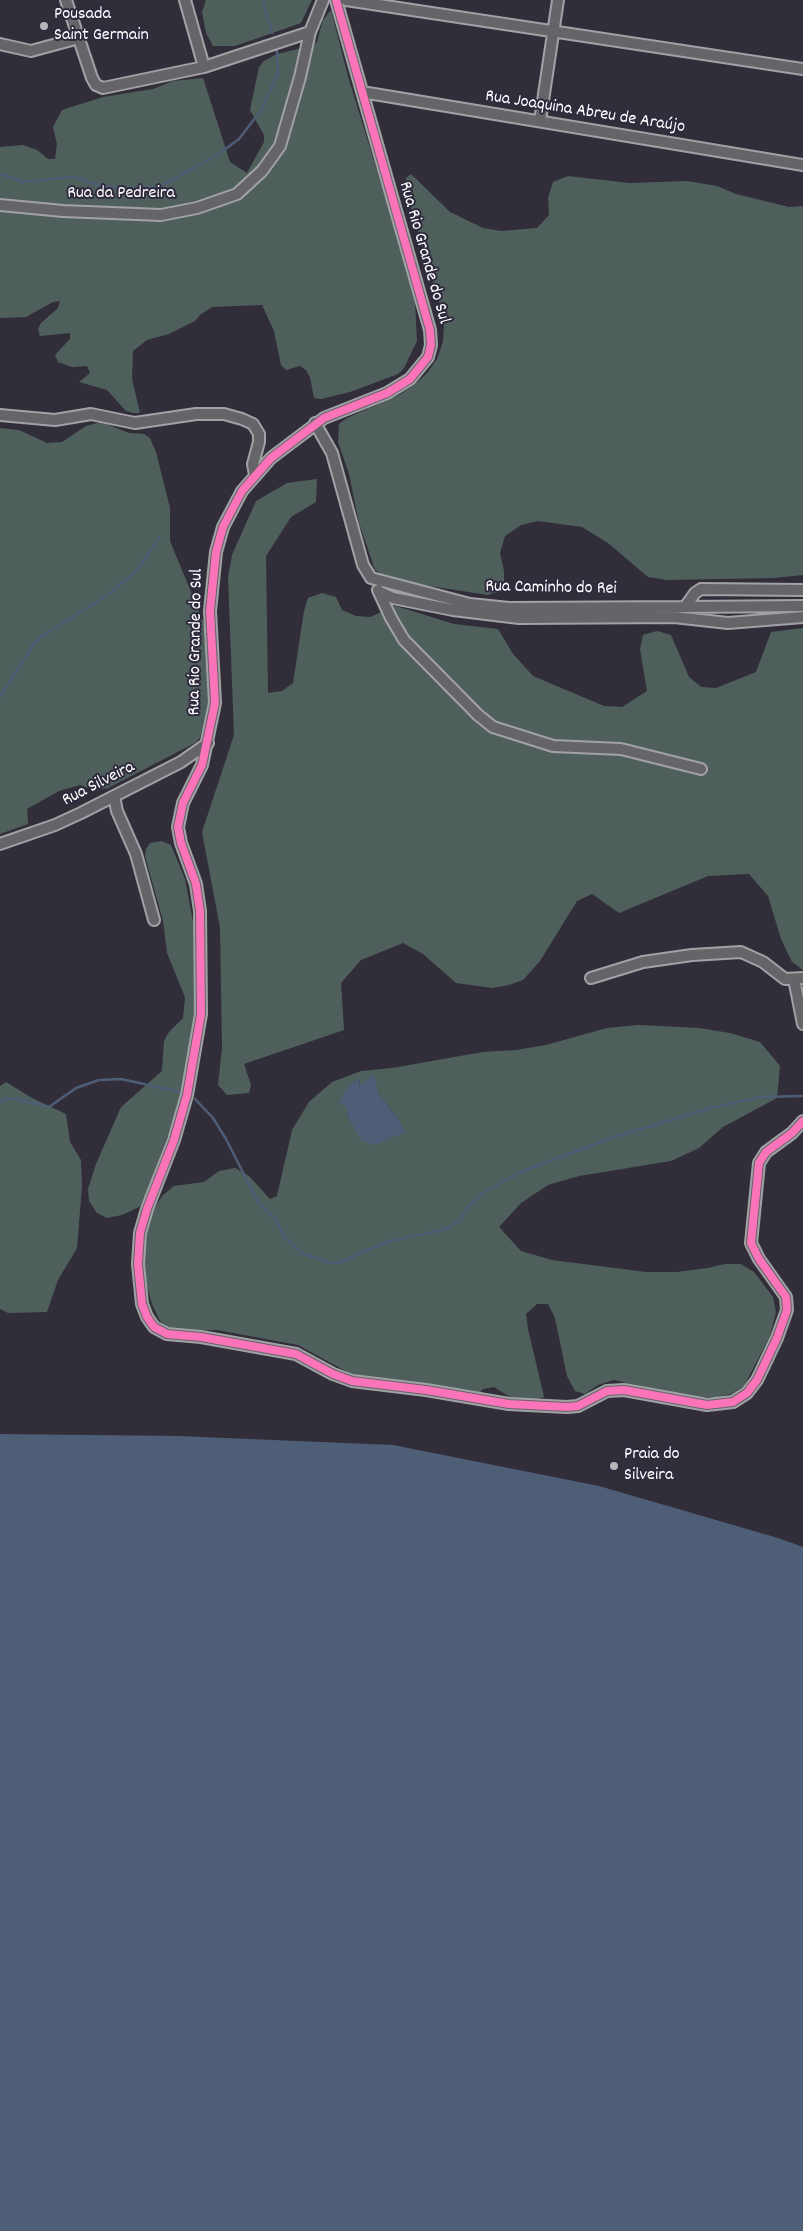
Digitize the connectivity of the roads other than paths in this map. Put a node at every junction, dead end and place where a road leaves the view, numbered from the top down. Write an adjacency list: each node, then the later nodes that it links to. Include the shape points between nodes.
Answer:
1 (66, 0): 9 (street)
2 (185, 0): 11 (street)
3 (323, 0): 8 (street, Rua da Pedreira)
4 (336, 0): 13 (street, Rua Rio Grande do Sul)
5 (346, 0): 7 (street)
6 (558, 0): 7 (street)
7 (554, 31): 12 (street); 14 (street)
8 (310, 32): 11 (street); 16 (street, Rua da Pedreira, via 280,146 262,171 237,194 197,208 161,214)
9 (78, 38): 10 (street, via 31,51); 11 (street, via 92,78 99,87)
10 (0, 44)
11 (204, 67)
12 (803, 69)
13 (362, 92): 14 (street, Rua Joaquina Abreu de Araújo); 18 (street, Rua Rio Grande do Sul, via 430,330 431,345 428,357 410,379 386,393)
14 (540, 122): 15 (street, Rua Joaquina Abreu de Araújo)
15 (803, 166)
16 (0, 205)
17 (0, 416): 19 (street, via 55,420 92,414 135,423 210,412 224,414 252,424 259,434 253,464)
18 (314, 423): 19 (street, Rua Rio Grande do Sul); 20 (street, via 332,453 363,564)
19 (255, 475): 26 (street, Rua Rio Grande do Sul, via 232,507 216,552 210,611 215,703)
20 (371, 578): 22 (street); 23 (street, Rua Caminho do Rei, via 470,604 509,608)
21 (803, 590): 23 (street, via 701,589)
22 (380, 592): 25 (street, via 393,598 453,610 519,618 665,617 728,623); 27 (street, via 404,640 478,715 493,726 553,746 621,749)
23 (685, 606): 24 (street, Rua Caminho do Rei)
24 (803, 606)
25 (803, 617)
26 (208, 743): 28 (street, Rua Silveira, via 181,762); 34 (street, Rua Rio Grande do Sul, via 202,766 183,803 178,827 196,884 200,911 201,1014 187,1095 174,1140 147,1209 137,1248 142,1304 154,1327 167,1334 296,1354 352,1381 508,1404 578,1406 607,1391 624,1390 707,1406 733,1402 747,1393 757,1380 787,1310 786,1297 751,1243 759,1163 766,1152 792,1134)
27 (701, 769)
28 (114, 796): 29 (street, Rua Silveira, via 56,825); 30 (street, via 117,811 136,854)
29 (0, 844)
30 (154, 920)
31 (590, 978): 32 (street, via 643,962 740,952 763,962 786,979)
32 (798, 978): 33 (street)
33 (803, 1024)
34 (803, 1120)

